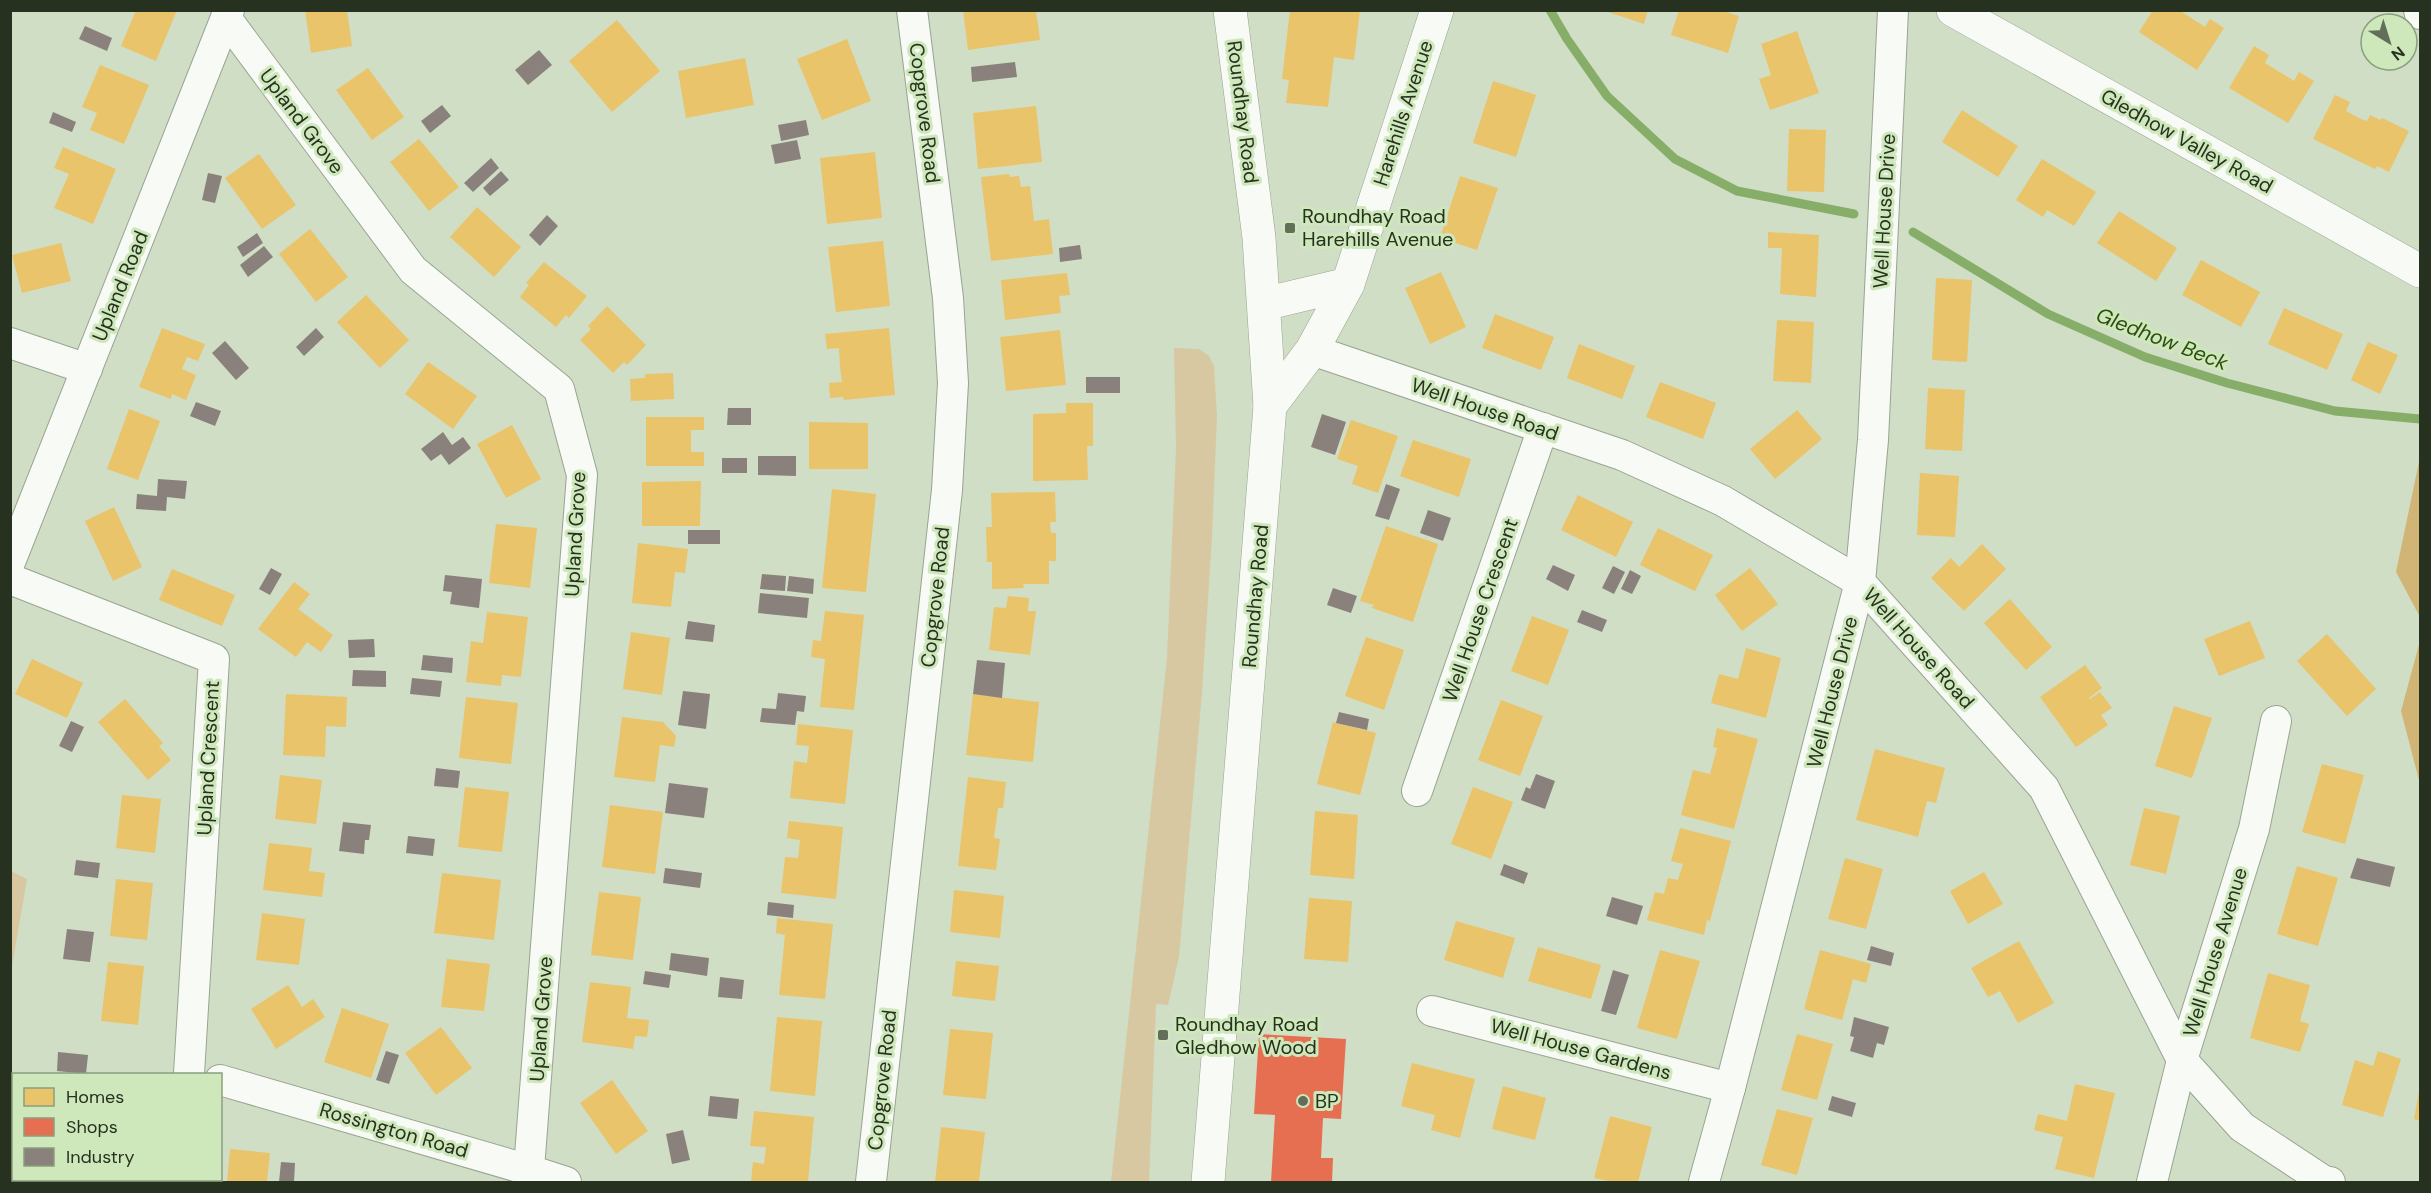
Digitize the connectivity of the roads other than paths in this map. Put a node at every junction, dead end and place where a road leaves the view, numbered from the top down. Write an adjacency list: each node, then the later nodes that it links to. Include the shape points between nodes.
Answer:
1 (912, 10): 27 (street, Copgrove Road, via 948,298 953,383 945,502)
2 (1230, 10): 9 (street, Roundhay Road)
3 (1437, 10): 8 (street, Harehills Avenue)
4 (1893, 10): 17 (street, Well House Drive, via 1873,440)
5 (1953, 10): 7 (street, Gledhow Valley Road)
6 (227, 14): 12 (street, Upland Road); 25 (street, Upland Grove, via 413,270 559,389 582,475)
7 (2418, 263)
8 (1347, 284): 9 (street); 11 (street, Harehills Avenue)
9 (1264, 304): 13 (street, Roundhay Road)
10 (10, 343): 12 (street)
11 (1312, 350): 13 (street, Harehills Avenue); 14 (street, Well House Road)
12 (87, 369): 15 (street, Upland Road)
13 (1270, 406): 28 (street, Roundhay Road)
14 (1543, 428): 17 (street, Well House Road, via 1622,455 1724,501); 19 (street, Well House Crescent)
15 (10, 562)
16 (10, 579): 22 (street, Upland Crescent, via 214,659)
17 (1860, 582): 21 (street, Well House Road, via 2044,788); 24 (street, Well House Drive)
18 (2276, 722): 21 (street, Well House Avenue, via 2253,829)
19 (1417, 791)
20 (1431, 1011): 24 (street, Well House Gardens)
21 (2182, 1060): 30 (street, Well House Avenue); 31 (street, Well House Road, via 2242,1127)
22 (193, 1073)
23 (222, 1081): 25 (street, Rossington Road)
24 (1730, 1088): 29 (street, Well House Drive)
25 (528, 1176): 26 (street, Rossington Road)
26 (566, 1182)
27 (871, 1182)
28 (1208, 1182)
29 (1704, 1182)
30 (2152, 1182)
31 (2330, 1182)

